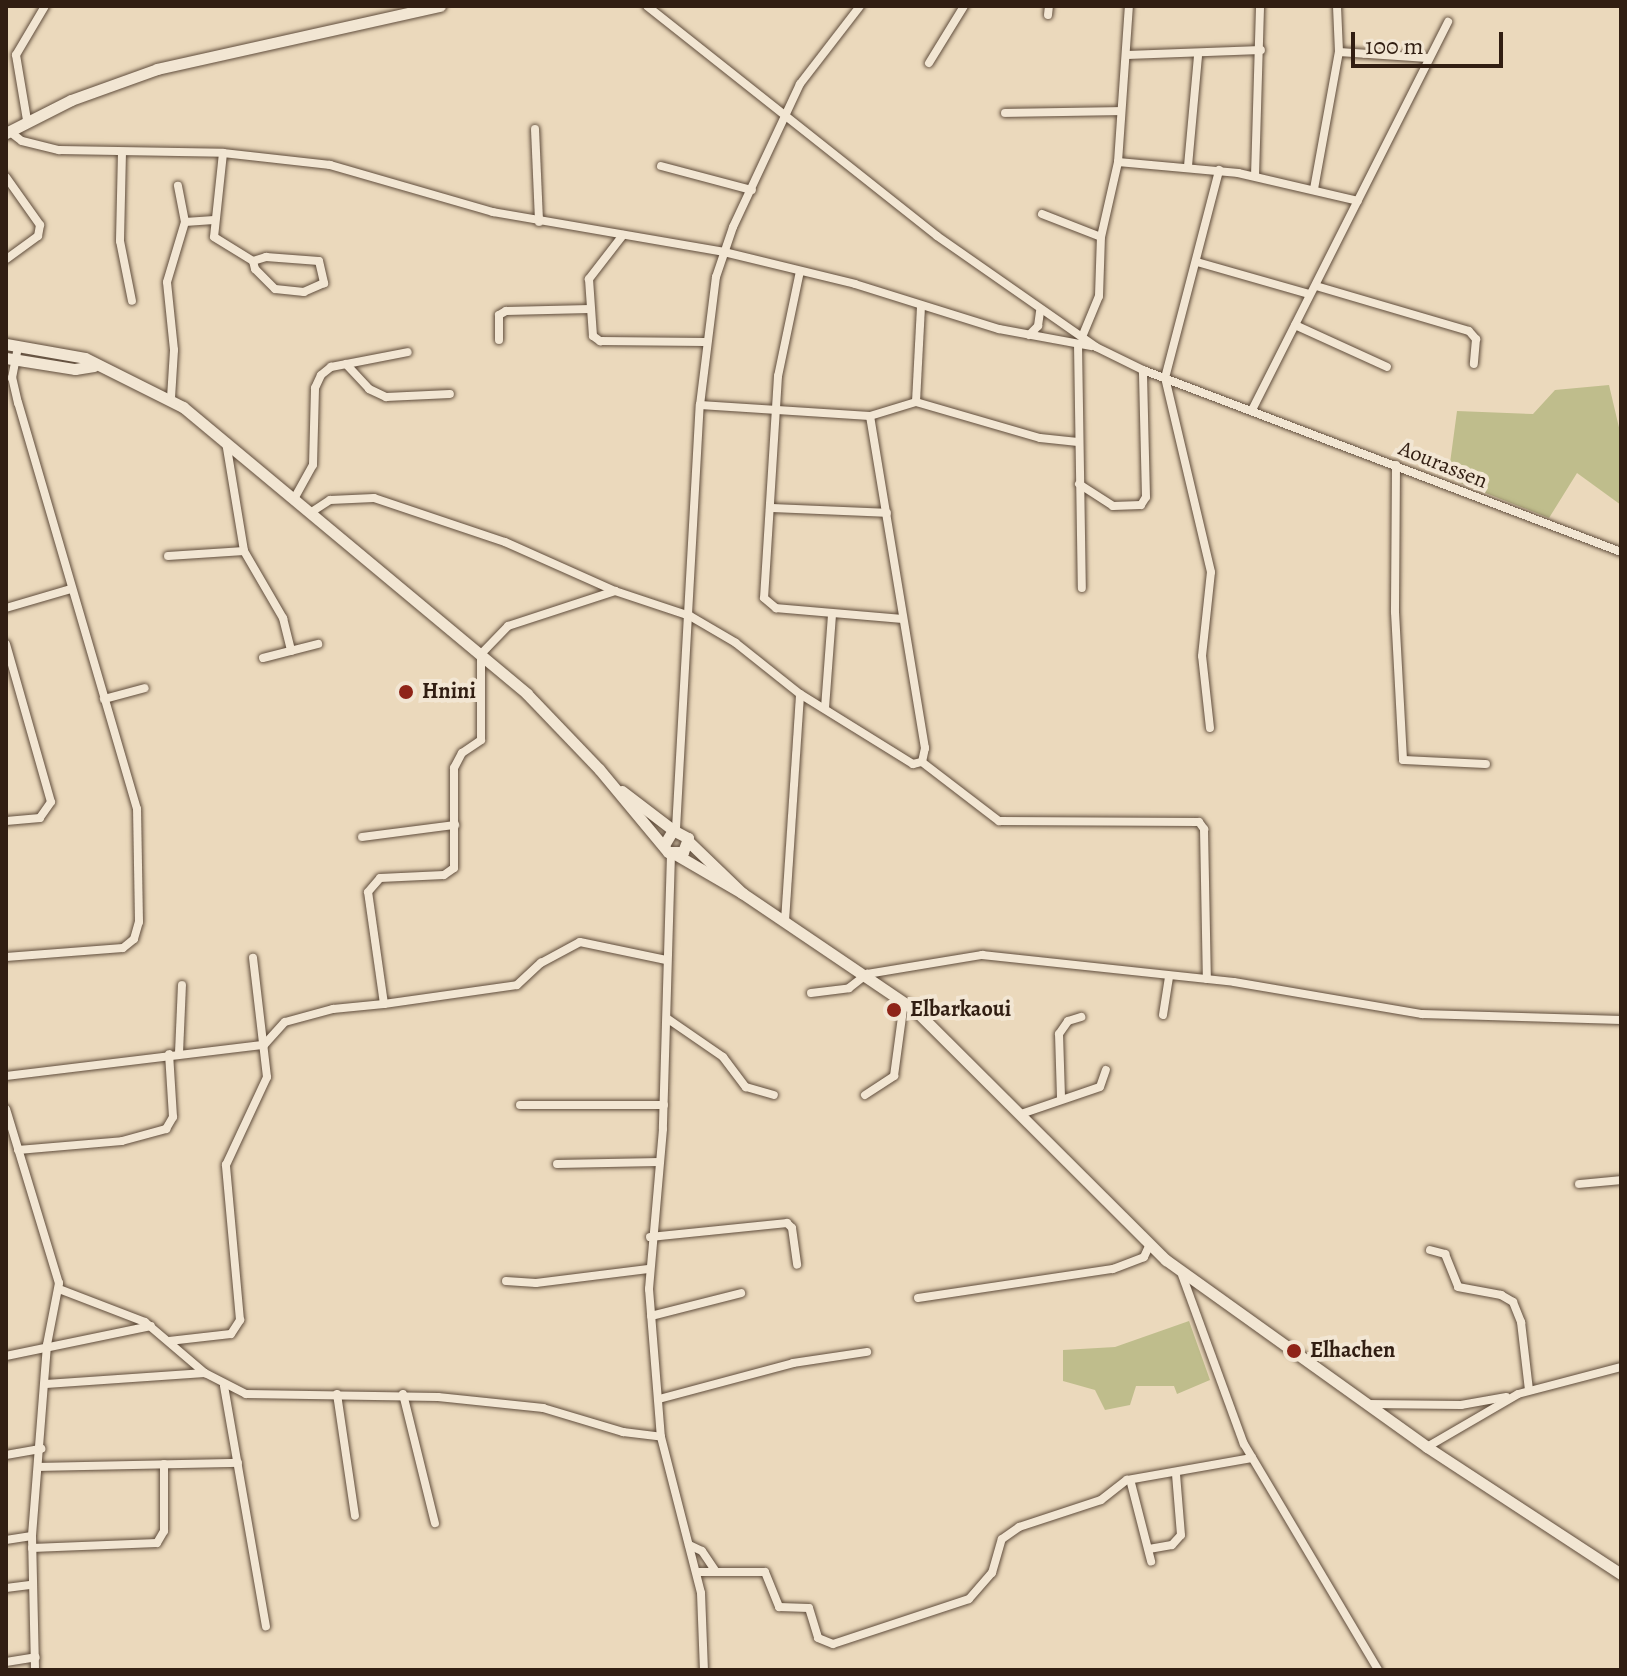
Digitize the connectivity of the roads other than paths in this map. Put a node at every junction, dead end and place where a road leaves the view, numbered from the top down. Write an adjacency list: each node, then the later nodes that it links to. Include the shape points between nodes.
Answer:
1 (45, 6): 12 (street)
2 (440, 6): 20 (main road, via 157,69)
3 (647, 6): 18 (street)
4 (860, 6): 18 (street, via 816,60)
5 (964, 6): 16 (street)
6 (1129, 6): 13 (street)
7 (1260, 6): 10 (street)
8 (1337, 6): 11 (street)
9 (1448, 22): 15 (street)
10 (1261, 50): 14 (street); 29 (street)
11 (1339, 52): 15 (street); 32 (street)
12 (11, 54): 20 (street)
13 (1127, 55): 14 (street); 17 (street)
14 (1198, 56): 27 (street)
15 (1428, 58): 34 (street)
16 (929, 63)
17 (1121, 111): 19 (street); 25 (street)
18 (786, 113): 33 (street); 51 (street)
19 (1005, 113)
20 (27, 120): 22 (main road)
21 (535, 129): 38 (street)
22 (7, 132): 23 (street, Aourassen, via 42,147)
23 (122, 152): 24 (street, Aourassen); 48 (street, via 120,241)
24 (223, 153): 36 (street); 38 (street, Aourassen, via 330,165)
25 (1118, 162): 27 (street); 40 (street)
26 (661, 166): 33 (street)
27 (1188, 166): 28 (street)
28 (1219, 170): 29 (street); 44 (street)
29 (1255, 176): 32 (street)
30 (6, 177): 42 (street, via 40,225 38,236)
31 (178, 186): 37 (street)
32 (1314, 189): 34 (street)
33 (752, 190): 41 (street)
34 (1358, 201): 46 (street)
35 (1042, 214): 40 (street)
36 (214, 220): 37 (street); 43 (street, via 218,243)
37 (185, 222): 65 (street, via 167,282 174,350)
38 (539, 222): 39 (street, Aourassen)
39 (623, 235): 41 (street, Aourassen); 50 (street, via 591,272)
40 (1101, 237): 55 (street, via 1099,296)
41 (724, 252): 45 (street, Aourassen); 56 (street)
42 (6, 259)
43 (253, 261): 43 (street, via 313,258 324,270 324,283 304,292 275,289 258,276)
44 (1197, 262): 47 (street); 63 (street)
45 (800, 271): 49 (street, Aourassen); 68 (street, via 785,323)
46 (1316, 286): 47 (street); 60 (street, via 1469,331 1476,339)
47 (1309, 294): 52 (street)
48 (132, 301)
49 (921, 306): 53 (street, Aourassen); 66 (street)
50 (590, 309): 54 (street, via 506,311 499,315); 56 (street, via 593,336 600,341)
51 (1040, 311): 53 (street, via 1038,326); 55 (street)
52 (1295, 325): 61 (street); 69 (street)
53 (1029, 335): 55 (street, Aourassen)
54 (499, 340)
55 (1080, 340): 62 (street, Aourassen); 72 (street)
56 (705, 342): 67 (street)
57 (11, 352): 65 (main road, via 75,369 94,366 126,375); 83 (street, via 18,403)
58 (408, 352): 59 (street)
59 (346, 364): 64 (street, via 369,389 386,397); 75 (street, via 331,367 317,381 313,465)
60 (1474, 364)
61 (1387, 367)
62 (1143, 370): 63 (street, Aourassen); 74 (street, via 1146,497 1141,505 1113,506)
63 (1165, 378): 69 (street, Aourassen); 98 (street, via 1211,572 1202,656)
64 (450, 394)
65 (171, 398): 71 (main road)
66 (916, 402): 70 (street); 72 (street, via 1040,438)
67 (700, 405): 68 (street); 87 (street)
68 (779, 409): 70 (street); 76 (street)
69 (1252, 410): 73 (street, Aourassen)
70 (870, 416): 78 (street)
71 (226, 442): 75 (main road); 79 (street)
72 (1078, 442): 74 (street)
73 (1396, 465): 80 (street, Aourassen); 100 (street, via 1395,612 1403,760)
74 (1079, 484): 82 (street)
75 (294, 499): 77 (main road)
76 (770, 508): 78 (street); 86 (street, via 764,598 776,608)
77 (310, 513): 84 (street, via 330,500 374,498 505,542); 92 (main road)
78 (887, 513): 88 (street)
79 (244, 551): 81 (street); 91 (street, via 283,618)
80 (1621, 552)
81 (168, 556)
82 (1082, 588)
83 (71, 589): 85 (street); 96 (street)
84 (615, 591): 87 (street); 92 (street, via 508,626)
85 (6, 608)
86 (832, 614): 88 (street); 97 (street)
87 (690, 616): 95 (street, via 736,643); 104 (street)
88 (902, 619): 99 (street, via 925,748)
89 (6, 644): 102 (street, via 51,802 40,818)
90 (318, 644): 91 (street)
91 (291, 651): 93 (street)
92 (481, 654): 101 (main road); 103 (street, via 482,733 480,743 462,753 454,768)
93 (263, 658)
94 (145, 688): 96 (street)
95 (800, 694): 97 (street); 109 (street)
96 (104, 699): 110 (street, via 137,809 139,922 134,939 112,949)
97 (825, 708): 99 (street, via 913,764)
98 (1210, 728)
99 (922, 762): 115 (street, via 999,821 1199,822 1204,829)
100 (1486, 764)
101 (615, 787): 104 (main road); 107 (main road)
102 (6, 821)
103 (455, 825): 105 (street); 119 (street, via 451,872 380,878 368,892)
104 (674, 829): 106 (main road); 107 (main road)
105 (362, 837)
106 (688, 841): 107 (main road, via 686,849); 108 (main road)
107 (670, 851): 108 (main road); 112 (street)
108 (742, 893): 109 (main road)
109 (785, 921): 113 (main road)
110 (6, 957)
111 (253, 958): 124 (street)
112 (666, 960): 119 (street, via 580,942 541,963 517,985); 122 (street)
113 (867, 974): 114 (street, via 982,955); 117 (street, via 849,988); 118 (main road)
114 (1169, 976): 115 (street); 120 (street)
115 (1207, 979): 123 (street, via 1422,1014)
116 (182, 985): 125 (street)
117 (811, 993)
118 (904, 1002): 129 (street, via 894,1076); 134 (main road)
119 (384, 1004): 124 (street, via 333,1009 285,1022)
120 (1163, 1015)
121 (1081, 1017): 130 (street, via 1068,1021 1059,1034)
122 (668, 1019): 128 (street, via 723,1057 746,1087); 132 (street)
123 (1621, 1020)
124 (264, 1045): 125 (street); 152 (street, via 264,1087 226,1161 238,1326 224,1336)
125 (174, 1053): 127 (street); 135 (street, via 173,1117 166,1129 132,1139)
126 (1106, 1070): 130 (street, via 1100,1087)
127 (6, 1076)
128 (774, 1095)
129 (865, 1095)
130 (1061, 1097): 134 (street)
131 (520, 1105): 132 (street)
132 (664, 1105): 136 (street)
133 (6, 1109): 135 (street)
134 (1021, 1114): 141 (main road)
135 (18, 1150): 147 (street)
136 (659, 1162): 137 (street); 140 (street)
137 (557, 1164)
138 (1621, 1180): 139 (street)
139 (1579, 1184)
140 (650, 1237): 143 (street, via 787,1223); 144 (street)
141 (1150, 1244): 145 (main road); 149 (street, via 1144,1257 1113,1269)
142 (1430, 1250): 160 (street, via 1445,1254 1458,1287 1513,1302 1523,1334)
143 (797, 1265)
144 (648, 1269): 146 (street, via 536,1283); 150 (street)
145 (1179, 1271): 165 (main road); 170 (street)
146 (506, 1281)
147 (59, 1289): 151 (street); 153 (street)
148 (741, 1293): 150 (street)
149 (918, 1298)
150 (651, 1316): 164 (street)
151 (151, 1326): 152 (street); 153 (street)
152 (169, 1341): 157 (street)
153 (47, 1345): 155 (street); 158 (street)
154 (867, 1352): 164 (street, via 793,1363)
155 (6, 1356)
156 (1621, 1367): 160 (street)
157 (205, 1373): 158 (street); 159 (street)
158 (46, 1384): 168 (street)
159 (224, 1386): 161 (street, via 257,1395); 171 (street)
160 (1529, 1390): 163 (street)
161 (337, 1394): 162 (street); 176 (street)
162 (403, 1394): 166 (street, via 543,1408 623,1432); 177 (street)
163 (1518, 1394): 165 (street, via 1461,1405); 167 (street)
164 (659, 1399): 166 (street)
165 (1367, 1404): 167 (main road)
166 (661, 1437): 180 (street)
167 (1427, 1447): 186 (main road)
168 (41, 1449): 169 (street); 173 (street)
169 (6, 1455)
170 (1252, 1458): 174 (street); 194 (street)
171 (238, 1463): 172 (street); 189 (street)
172 (164, 1464): 173 (street); 181 (street, via 165,1523 157,1543)
173 (40, 1467): 178 (street)
174 (1176, 1474): 175 (street); 182 (street, via 1181,1535 1172,1545)
175 (1131, 1483): 182 (street); 185 (street, via 1127,1480 1095,1502 1010,1531 1002,1539 992,1573 969,1599 833,1644 818,1638 809,1608 779,1607 765,1572)
176 (355, 1516)
177 (435, 1523)
178 (32, 1536): 179 (street); 181 (street)
179 (6, 1540)
180 (689, 1545): 184 (street); 185 (street, via 702,1551)
181 (32, 1548): 187 (street)
182 (1149, 1549): 183 (street)
183 (1151, 1561)
184 (697, 1572): 185 (street); 193 (street, via 705,1619)
185 (716, 1572)
186 (1621, 1574)
187 (32, 1585): 188 (street); 190 (street)
188 (6, 1588)
189 (266, 1626)
190 (36, 1657): 191 (street); 192 (street)
191 (6, 1662)
192 (35, 1670)
193 (704, 1670)
194 (1378, 1670)

